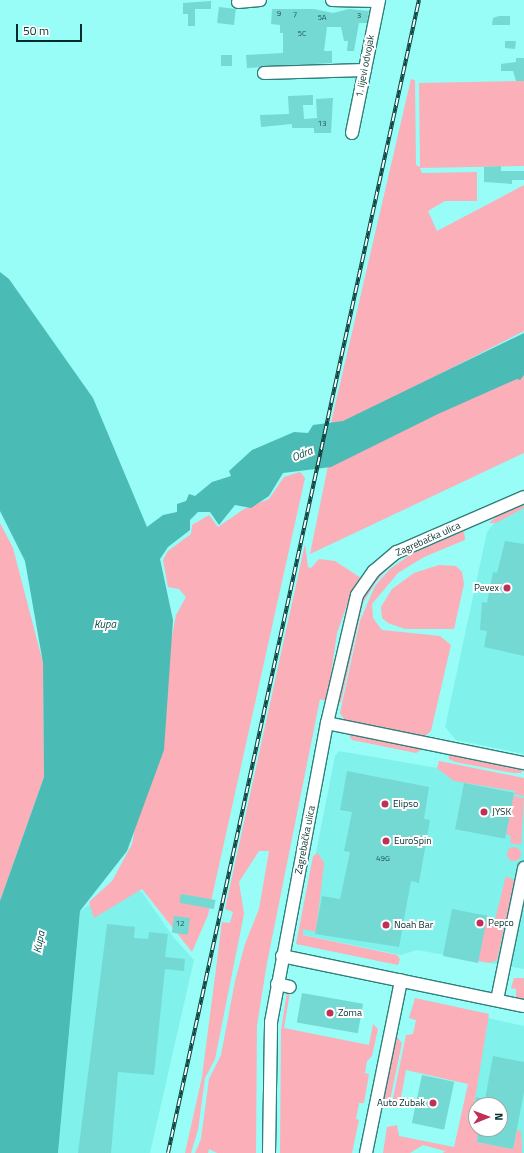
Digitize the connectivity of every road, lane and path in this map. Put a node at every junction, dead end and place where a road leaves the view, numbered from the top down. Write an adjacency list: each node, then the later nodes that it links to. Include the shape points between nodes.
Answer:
1 (260, 0): 4 (street)
2 (332, 0): 3 (street)
3 (378, 0): 5 (street, 1. lijevi odvojak)
4 (238, 2)
5 (365, 70): 6 (street); 7 (street, 1. lijevi odvojak)
6 (264, 73)
7 (352, 133)
8 (524, 497): 9 (street, Zagrebačka ulica, via 410,545 374,571 352,609)
9 (327, 723): 10 (street); 12 (street, Zagrebačka ulica)
10 (524, 763)
11 (524, 868): 16 (street)
12 (282, 956): 13 (street); 14 (street, Zagrebačka ulica)
13 (401, 981): 16 (street); 19 (street)
14 (277, 984): 15 (street); 18 (street, Zagrebačka ulica, via 270,1022)
15 (290, 987)
16 (497, 1000): 17 (street)
17 (524, 1006)
18 (269, 1153)
19 (366, 1153)

